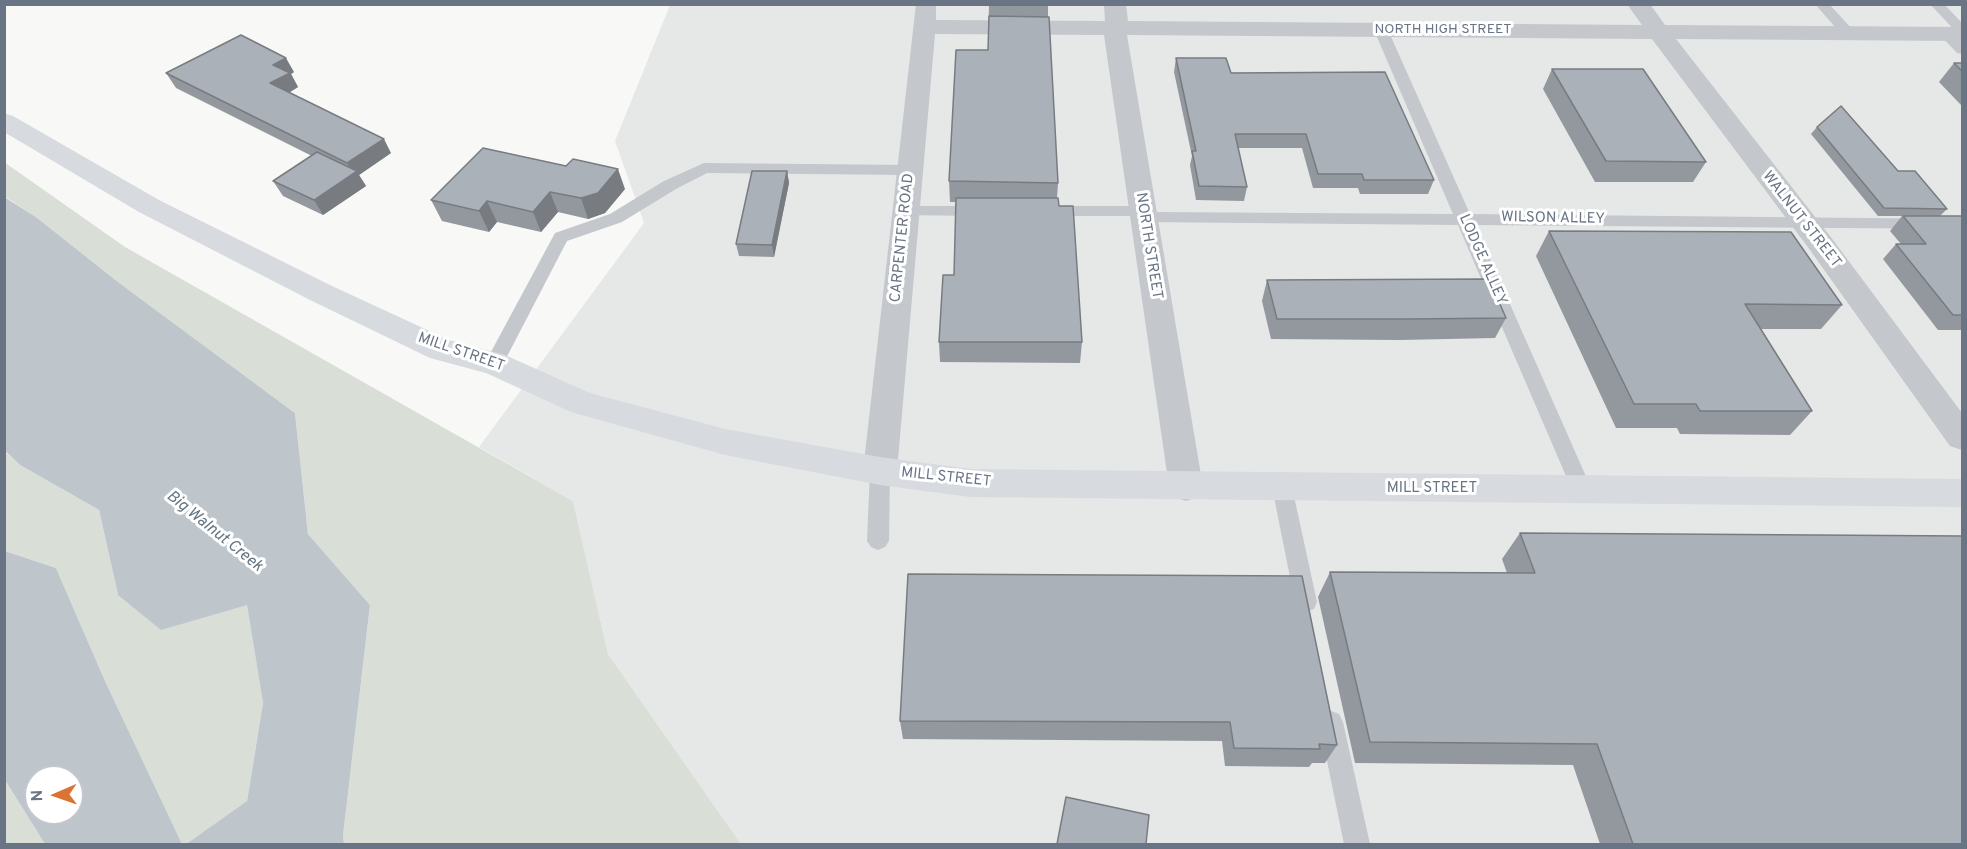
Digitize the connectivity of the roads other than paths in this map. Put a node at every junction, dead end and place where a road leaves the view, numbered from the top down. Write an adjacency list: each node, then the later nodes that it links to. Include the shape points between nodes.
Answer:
1 (1638, 4): 7 (street, WALNUT STREET)
2 (1821, 4): 8 (lane)
3 (1936, 4): 9 (lane)
4 (925, 16): 5 (street, NORTH HIGH STREET); 11 (street, CARPENTER ROAD)
5 (1115, 16): 6 (street, NORTH HIGH STREET); 15 (street, NORTH STREET)
6 (1381, 30): 7 (street, NORTH HIGH STREET); 16 (lane, LODGE ALLEY)
7 (1657, 32): 8 (street, NORTH HIGH STREET); 17 (street, WALNUT STREET)
8 (1848, 33): 9 (street, NORTH HIGH STREET)
9 (1958, 37)
10 (4, 122): 19 (highway, MILL STREET, via 230,249 441,350)
11 (910, 170): 12 (street, CARPENTER ROAD); 19 (lane, via 704,168 616,218 561,237)
12 (906, 211): 13 (lane); 21 (street, CARPENTER ROAD)
13 (1000, 211)
14 (1024, 211): 15 (lane, WILSON ALLEY)
15 (1143, 214): 16 (lane, WILSON ALLEY); 22 (street, NORTH STREET)
16 (1464, 219): 17 (lane, WILSON ALLEY); 24 (lane, LODGE ALLEY)
17 (1804, 222): 18 (lane, WILSON ALLEY); 20 (street, WALNUT STREET)
18 (1962, 224)
19 (494, 363): 21 (highway, MILL STREET, via 582,404 725,442)
20 (1962, 437)
21 (880, 471): 22 (highway, MILL STREET, via 970,483); 26 (lane)
22 (1186, 487): 23 (highway, MILL STREET)
23 (1282, 487): 24 (highway, MILL STREET); 27 (lane)
24 (1582, 490): 25 (highway, MILL STREET)
25 (1962, 493)
26 (878, 541)
27 (1311, 624)
28 (1328, 705): 29 (lane)
29 (1357, 844)

